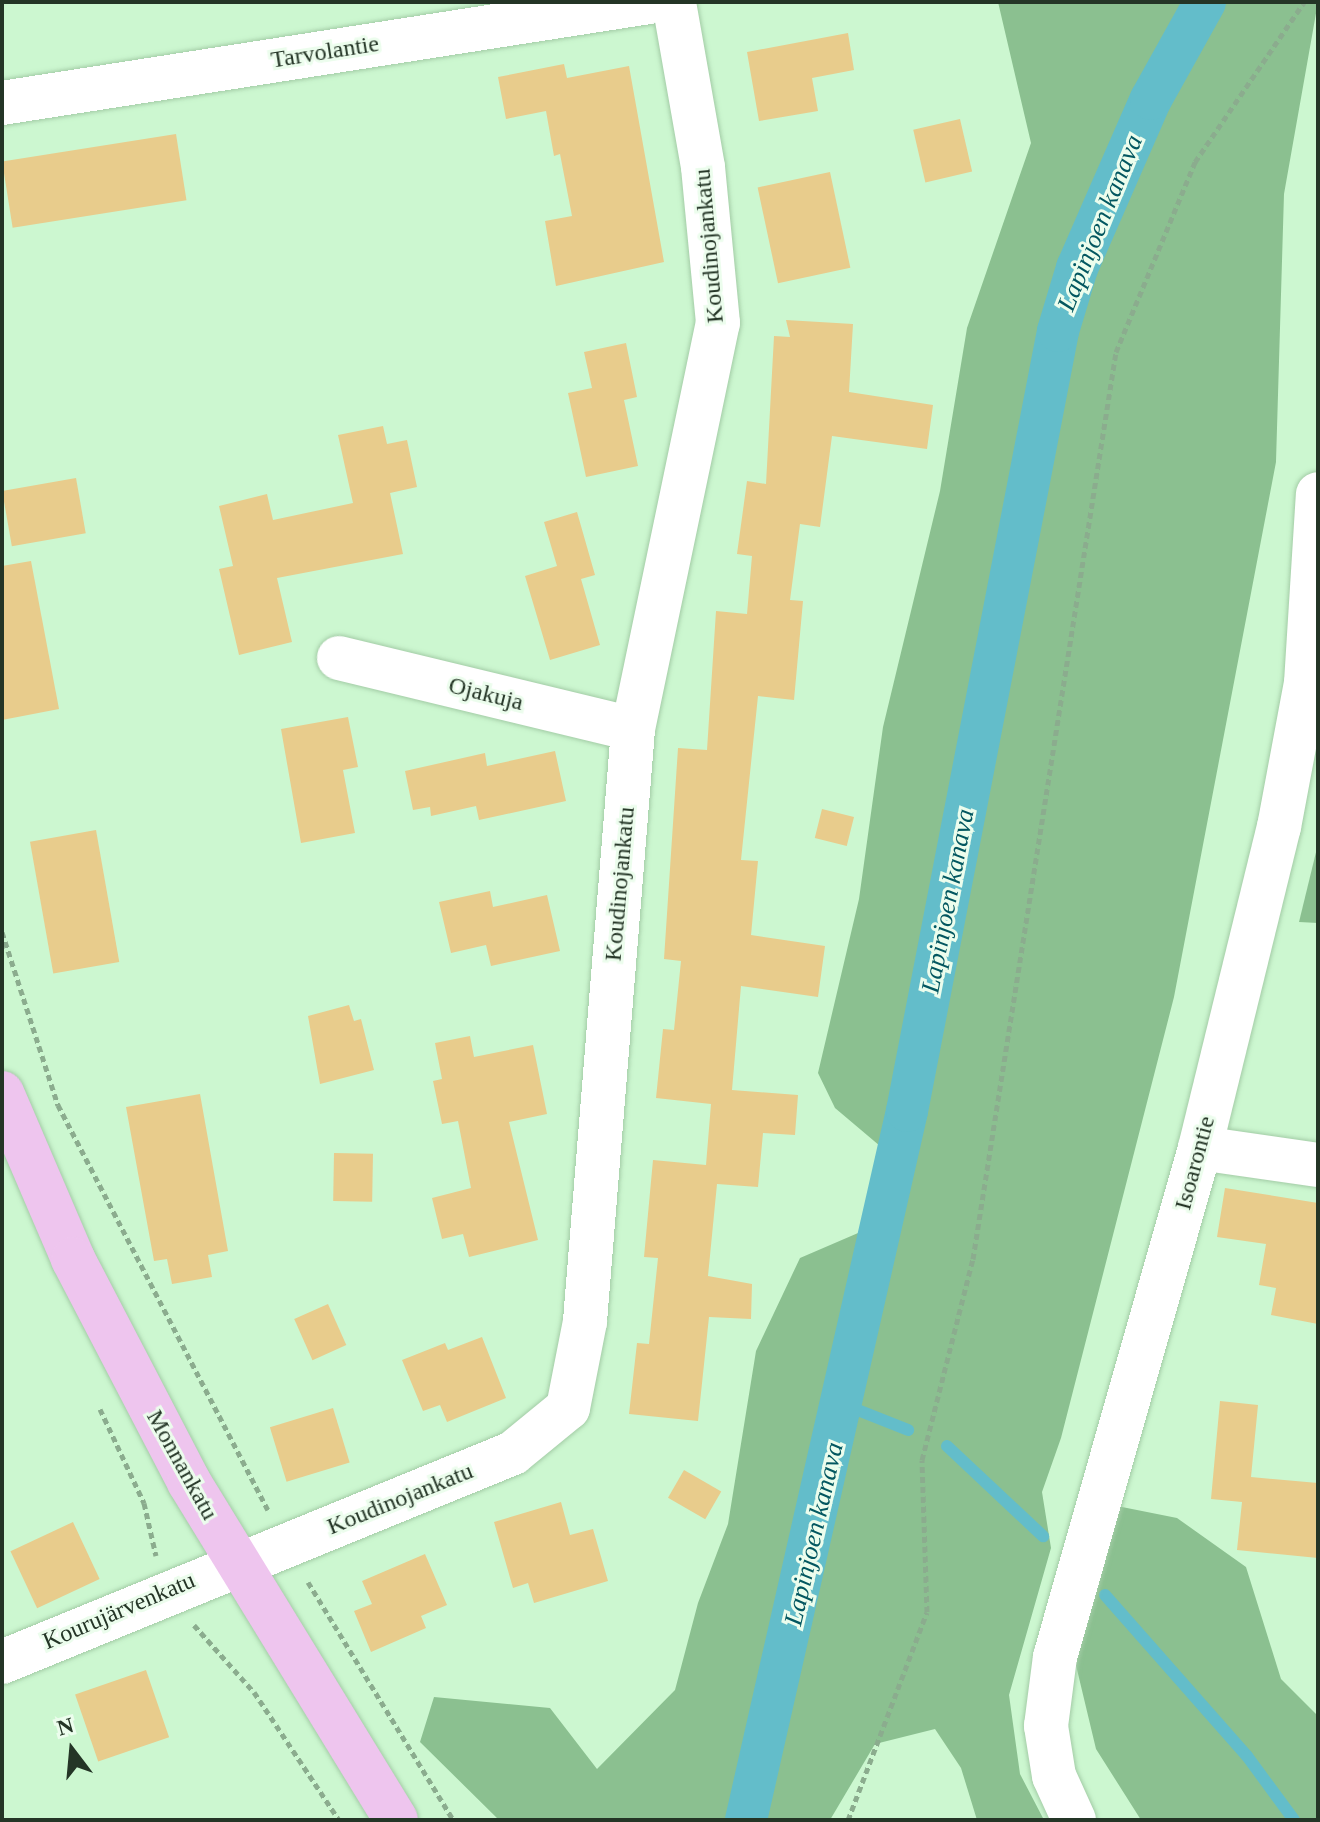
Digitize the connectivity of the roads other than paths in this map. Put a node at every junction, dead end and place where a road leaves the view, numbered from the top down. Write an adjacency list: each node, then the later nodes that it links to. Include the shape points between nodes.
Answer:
1 (649, 2): 3 (street, Tarvolantie)
2 (674, 2): 6 (street, Koudinojankatu, via 703,167 718,323)
3 (2, 103)
4 (1318, 494): 8 (street, Isoarontie, via 1306,683 1279,827)
5 (339, 658): 6 (street, Ojakuja)
6 (633, 729): 10 (street, Koudinojankatu, via 585,1321 568,1408 513,1453 287,1546)
7 (2, 1093): 10 (main road, Monnankatu, via 73,1259)
8 (1200, 1148): 9 (street); 13 (street, Isoarontie, via 1055,1657 1046,1726 1054,1776)
9 (1318, 1165)
10 (236, 1561): 11 (street, Kourujärvenkatu); 12 (main road, Monnankatu)
11 (2, 1662)
12 (396, 1820)
13 (1074, 1820)

